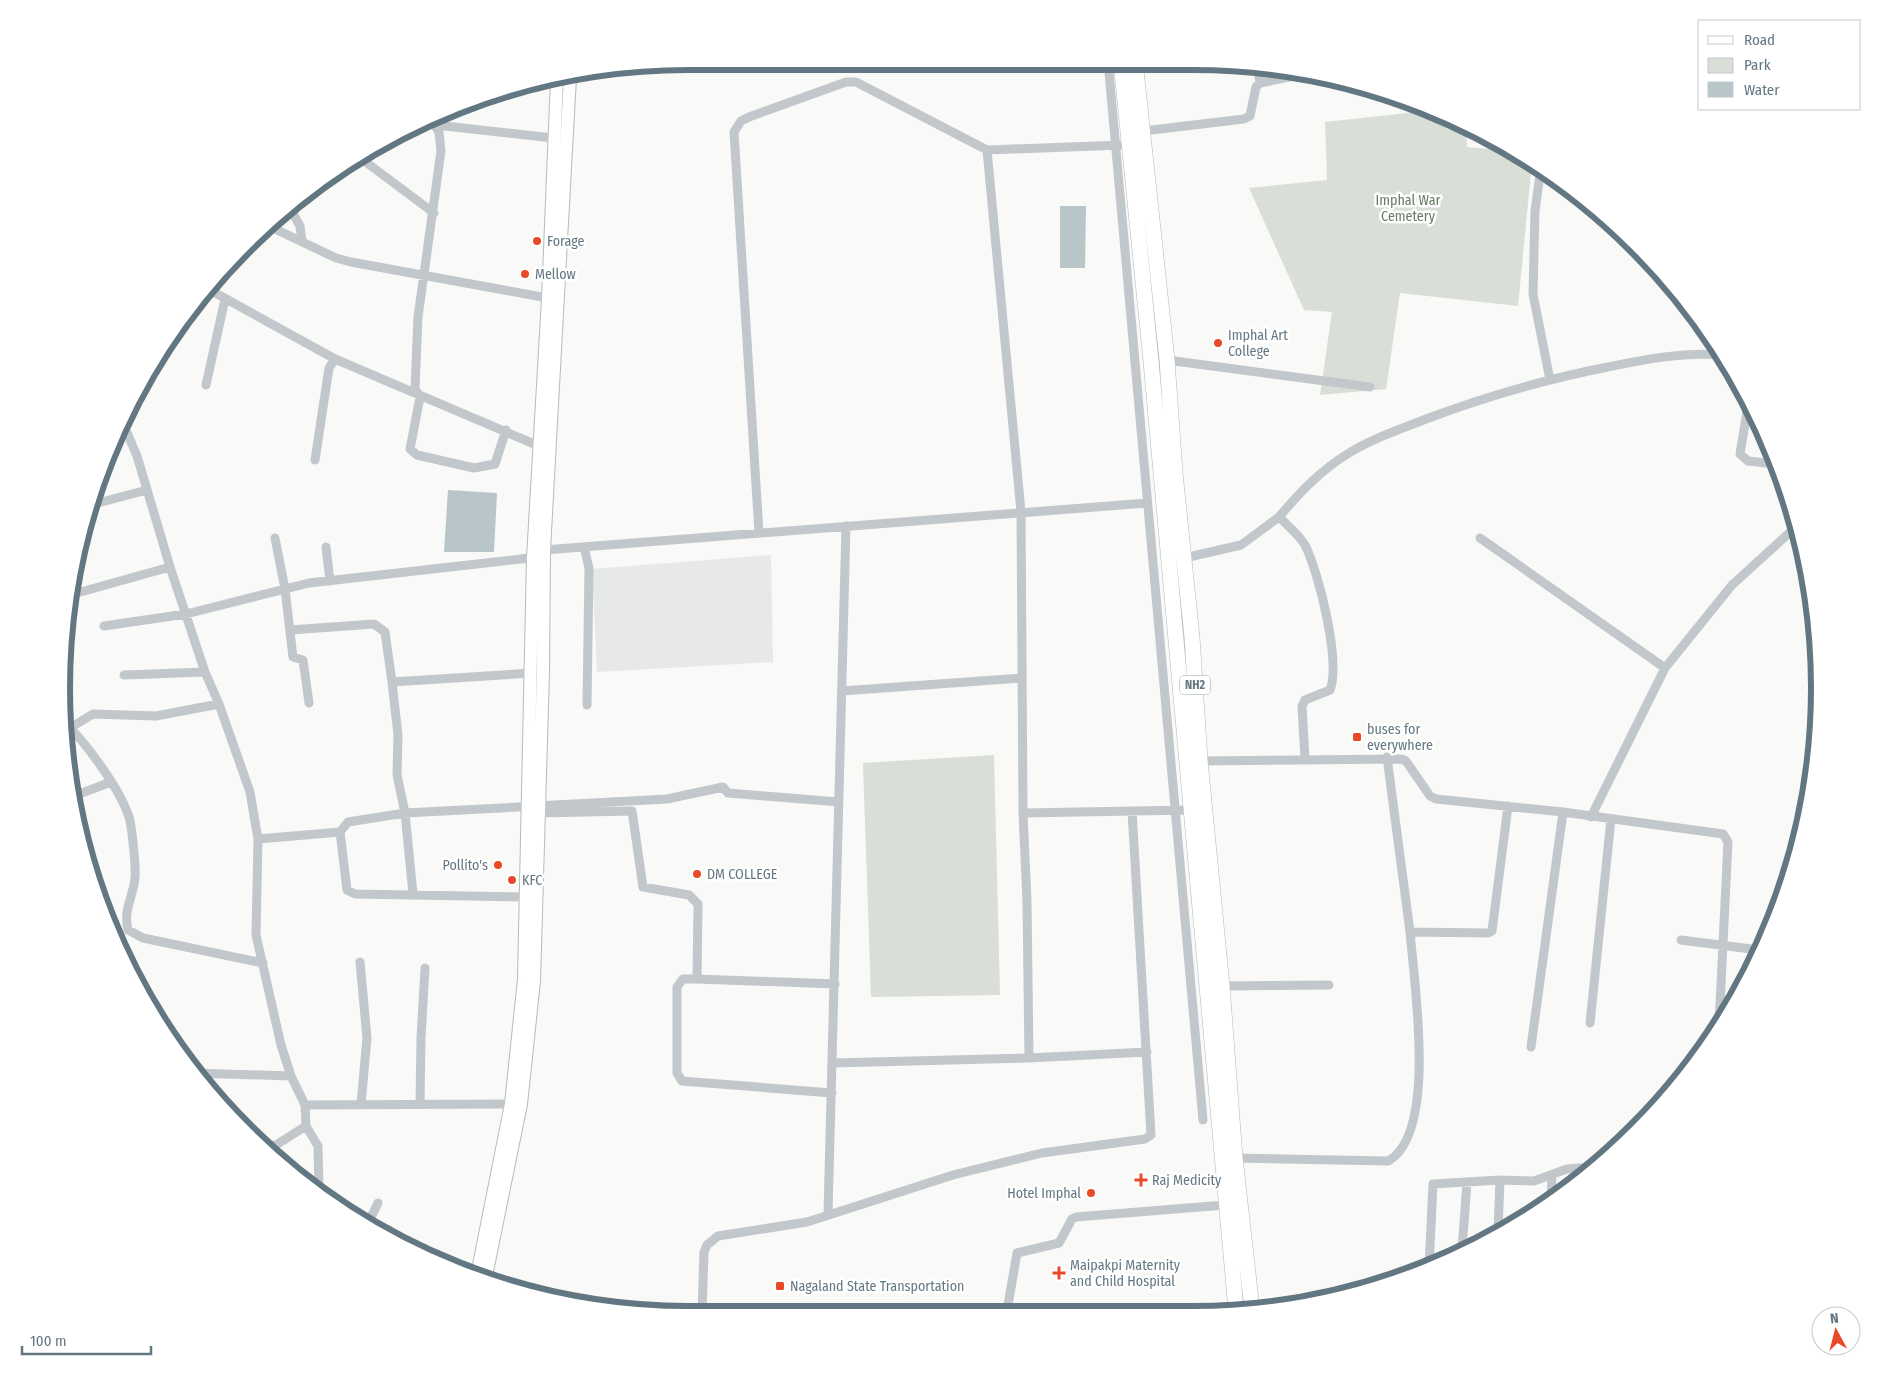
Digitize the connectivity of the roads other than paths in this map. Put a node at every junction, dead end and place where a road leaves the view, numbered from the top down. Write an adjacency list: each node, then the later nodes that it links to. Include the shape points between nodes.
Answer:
1 (1110, 70): 13 (street)
2 (1121, 70): 13 (highway, NH2)
3 (1136, 70): 11 (highway, NH2)
4 (1259, 73): 7 (street)
5 (1287, 77): 7 (street)
6 (570, 82): 24 (main road)
7 (1260, 83): 11 (street, via 1256,87 1250,116 1244,119)
8 (557, 84): 12 (main road)
9 (439, 123): 12 (street)
10 (434, 125): 18 (street, via 441,151)
11 (1143, 131): 27 (highway, NH2)
12 (554, 138): 24 (main road)
13 (1122, 145): 14 (street); 40 (street); 52 (highway, NH2)
14 (987, 150): 41 (street); 45 (street, via 850,81 749,117 736,126 736,172)
15 (365, 162): 18 (street)
16 (1540, 177): 28 (street, via 1535,211 1533,294)
17 (293, 213): 20 (street, via 300,226)
18 (434, 213): 21 (street)
19 (274, 229): 20 (street)
20 (302, 241): 21 (street, via 336,258)
21 (424, 275): 24 (street); 31 (street, via 415,382)
22 (214, 292): 23 (street)
23 (225, 299): 26 (street); 29 (street)
24 (553, 300): 35 (main road); 50 (main road)
25 (1713, 355): 28 (street, via 1691,353 1651,358)
26 (334, 359): 31 (street); 36 (street, via 329,368)
27 (1167, 360): 30 (street); 51 (highway, NH2)
28 (1550, 380): 42 (street, via 1477,400 1350,452 1301,490)
29 (206, 385)
30 (1370, 387)
31 (420, 396): 33 (street); 33 (street, via 410,449 417,455 474,468 495,464)
32 (1747, 414): 37 (street, via 1741,457)
33 (506, 430): 35 (street)
34 (126, 431): 38 (street)
35 (539, 446): 50 (main road)
36 (316, 460)
37 (1768, 463)
38 (147, 490): 39 (street); 53 (street)
39 (99, 503)
40 (1147, 503): 41 (street); 80 (street)
41 (1020, 512): 43 (street); 64 (street)
42 (1279, 517): 51 (street, via 1241,545); 73 (street, via 1306,549 1320,594 1334,662 1330,690 1305,700 1302,706)
43 (846, 526): 45 (street); 66 (street)
44 (1791, 532): 60 (street, via 1732,585)
45 (759, 533): 49 (street)
46 (275, 538): 55 (street)
47 (1480, 538): 60 (street)
48 (326, 547): 54 (street)
49 (584, 547): 50 (street); 69 (street, via 589,568)
50 (540, 555): 54 (street); 62 (main road); 79 (main road)
51 (1185, 558): 52 (street); 74 (highway, NH2)
52 (1169, 561): 81 (highway, NH2)
53 (170, 567): 56 (street); 57 (street)
54 (330, 581): 55 (street)
55 (285, 589): 57 (street); 59 (street)
56 (77, 593)
57 (186, 614): 58 (street); 61 (street)
58 (104, 626)
59 (290, 630): 65 (street, via 374,624 385,632); 67 (street, via 293,657 303,660)
60 (1665, 668): 86 (street)
61 (205, 672): 63 (street); 68 (street)
62 (532, 673): 65 (street); 79 (main road)
63 (124, 675)
64 (1022, 678): 66 (street); 85 (street)
65 (392, 682): 83 (street, via 398,735 397,775)
66 (842, 691): 77 (street)
67 (308, 703)
68 (219, 704): 70 (street, via 156,716 93,714); 89 (street, via 250,792)
69 (587, 705)
70 (71, 723)
71 (71, 730): 75 (street)
72 (1387, 757): 73 (street); 78 (street, via 1404,759 1432,798); 93 (street)
73 (1305, 759): 74 (street)
74 (1200, 761): 92 (highway, NH2)
75 (111, 782): 76 (street); 98 (street, via 130,818 135,878 125,917 128,930 143,938)
76 (79, 794)
77 (839, 802): 79 (street, via 728,793 724,787 666,799); 102 (street)
78 (1508, 806): 84 (street); 93 (street, via 1492,930 1488,933)
79 (534, 808): 83 (street); 91 (main road); 100 (street, via 632,811 643,887 689,895 698,904); 101 (main road)
80 (1174, 810): 81 (street); 82 (street); 118 (street)
81 (1190, 810): 92 (highway, NH2)
82 (1132, 811): 85 (street); 108 (street)
83 (405, 812): 88 (street, via 348,822); 90 (street)
84 (1563, 812): 86 (street); 107 (street)
85 (1022, 813): 109 (street)
86 (1590, 817): 87 (street)
87 (1611, 819): 95 (street, via 1726,836); 106 (street)
88 (340, 832): 89 (street); 90 (street, via 347,890 355,894)
89 (258, 838): 98 (street, via 256,935)
90 (414, 894): 91 (street)
91 (526, 897): 101 (main road)
92 (1208, 918): 104 (highway, NH2); 129 (highway, NH2)
93 (1410, 932): 121 (street, via 1420,1080 1415,1112 1402,1150 1388,1161)
94 (1681, 940): 95 (street)
95 (1722, 945): 96 (street); 105 (street)
96 (1752, 949)
97 (360, 962): 114 (street, via 367,1038)
98 (263, 963): 112 (street)
99 (425, 968): 115 (street)
100 (697, 979): 102 (street); 113 (street, via 683,980 677,987 677,1073 682,1082)
101 (529, 980): 116 (main road)
102 (835, 984): 110 (street)
103 (1329, 985): 104 (street)
104 (1222, 986): 121 (highway, NH2)
105 (1719, 1012)
106 (1590, 1023)
107 (1531, 1047)
108 (1147, 1052): 109 (street); 130 (street, via 1151,1131 1145,1139 1042,1153 953,1175)
109 (1029, 1058): 110 (street)
110 (833, 1063): 113 (street)
111 (206, 1073): 112 (street)
112 (291, 1076): 117 (street)
113 (832, 1093): 130 (street)
114 (361, 1104): 115 (street); 117 (street)
115 (420, 1104): 116 (street)
116 (516, 1104): 135 (main road); 136 (main road)
117 (305, 1105): 119 (street)
118 (1203, 1120)
119 (306, 1126): 120 (street); 126 (street, via 318,1146)
120 (272, 1144)
121 (1235, 1158): 137 (highway, NH2)
122 (1582, 1167): 123 (street, via 1567,1168)
123 (1552, 1176): 124 (street, via 1534,1181); 127 (street)
124 (1500, 1180): 125 (street); 132 (street)
125 (1467, 1182): 133 (street); 134 (street, via 1432,1185)
126 (319, 1183)
127 (1551, 1191)
128 (378, 1203): 131 (street)
129 (1225, 1205): 138 (highway, NH2); 140 (street, via 1076,1217 1059,1243 1017,1253)
130 (828, 1213): 139 (street, via 788,1226 712,1239 704,1252)
131 (371, 1218)
132 (1498, 1225)
133 (1462, 1244)
134 (1429, 1259)
135 (479, 1269)
136 (487, 1272)
137 (1251, 1303)
138 (1235, 1305)
139 (702, 1306)
140 (1008, 1306)

